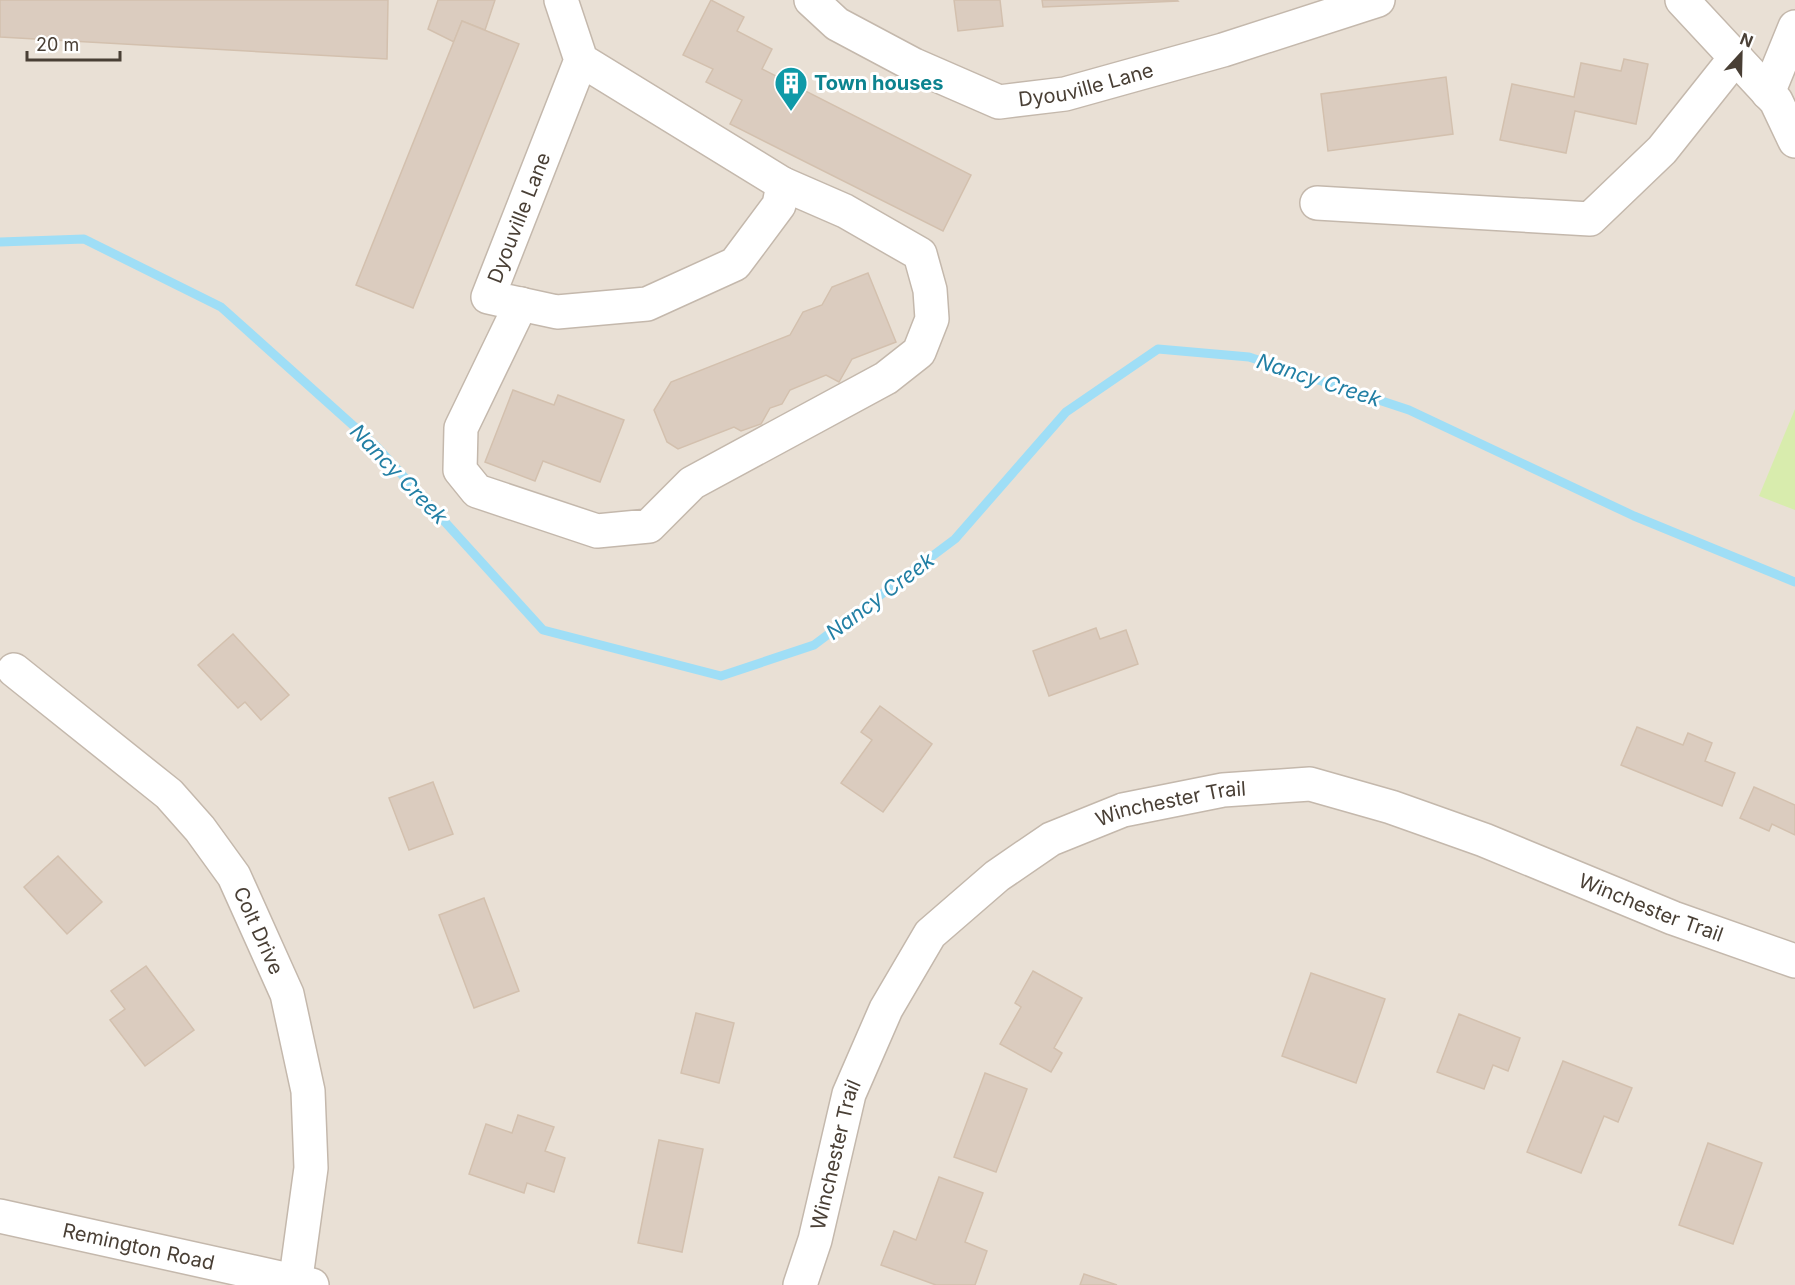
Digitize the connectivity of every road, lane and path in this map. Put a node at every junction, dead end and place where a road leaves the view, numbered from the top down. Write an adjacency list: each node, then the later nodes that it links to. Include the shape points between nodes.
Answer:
1 (561, 0): 7 (street)
2 (811, 0): 3 (street, Dyouville Lane, via 837,24 914,65 999,102 1065,94 1222,50)
3 (1378, 0)
4 (1682, 0): 6 (street)
5 (1795, 27): 8 (street)
6 (1736, 57): 8 (street); 11 (street, via 1662,150 1590,219)
7 (581, 60): 10 (street); 12 (street, Dyouville Lane, via 488,297)
8 (1768, 93): 9 (street, via 1776,101)
9 (1795, 141)
10 (783, 184): 12 (street, Dyouville Lane, via 779,205 735,264 647,304 557,312); 12 (street, via 845,211 920,254 930,290 932,319 919,352 885,378 692,483 649,526 597,531 477,491 460,470 461,428)
11 (1317, 203)
12 (521, 304)
13 (14, 670): 16 (street, Colt Drive, via 169,794 234,876 287,994 308,1091 311,1168)
14 (1795, 961): 17 (street, Winchester Trail, via 1673,918 1484,840 1310,784 1223,790 1123,810 1051,838 997,876 930,934 886,1010 849,1094 815,1240)
15 (0, 1216): 16 (street, Remington Road)
16 (301, 1284)
17 (800, 1285)

